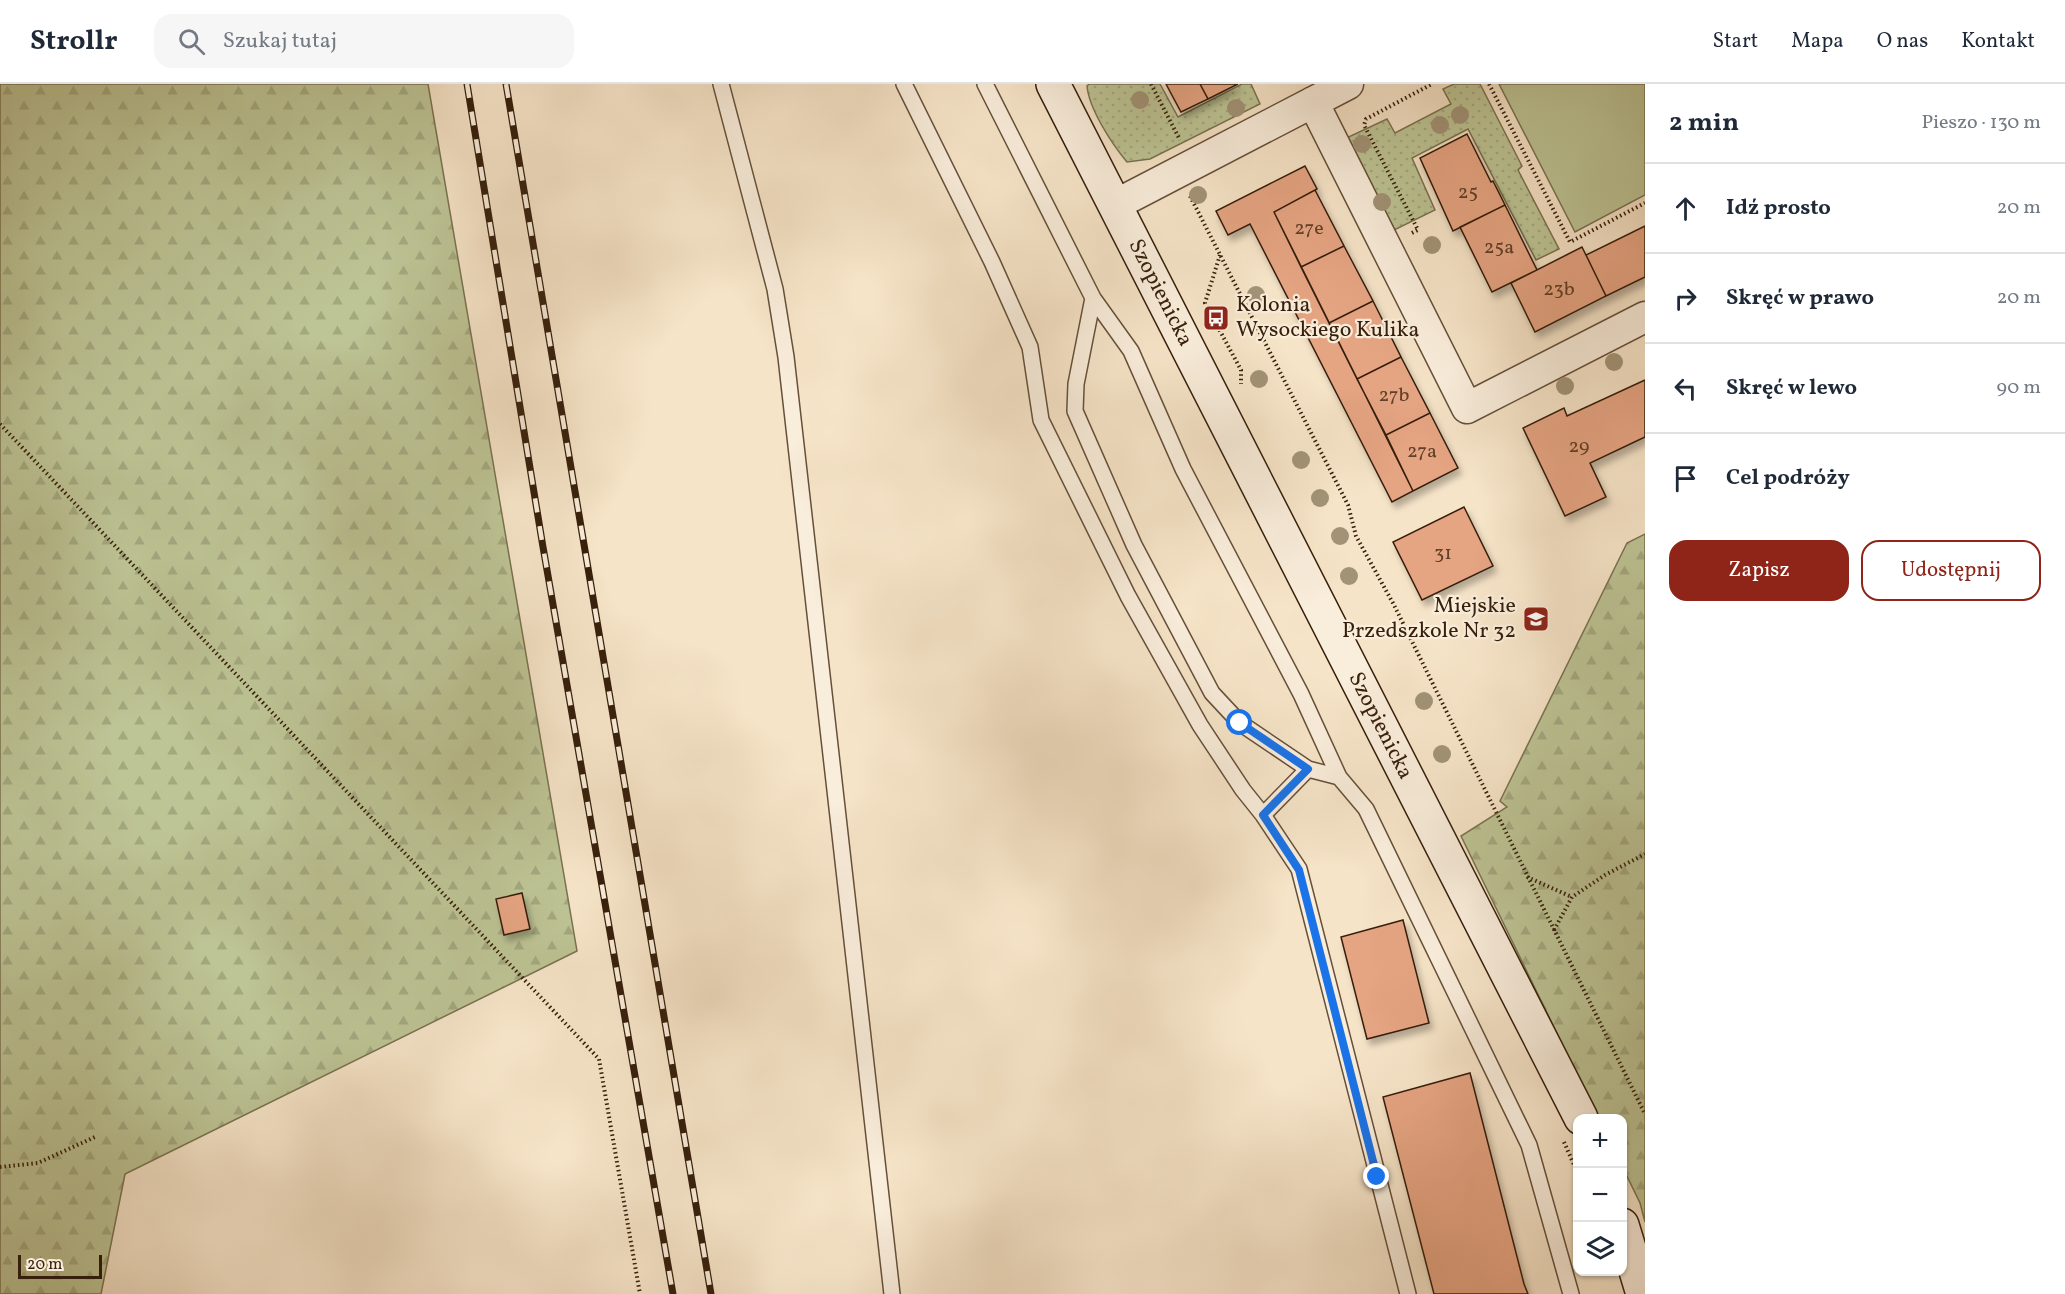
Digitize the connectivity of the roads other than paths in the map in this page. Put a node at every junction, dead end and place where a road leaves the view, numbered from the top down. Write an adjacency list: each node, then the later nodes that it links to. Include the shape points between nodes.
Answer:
1 (721, 84): 15 (lane, via 775,289 786,357)
2 (904, 84): 12 (lane, via 1030,346 1041,420 1128,596 1200,725)
3 (985, 84): 8 (lane)
4 (1053, 84): 7 (street, Szopienicka)
5 (1348, 84): 6 (street)
6 (1313, 102): 7 (street); 9 (street, via 1467,408)
7 (1115, 206): 13 (street, Szopienicka)
8 (1093, 298): 10 (lane, via 1076,384 1075,411 1134,545 1212,693 1240,723); 11 (lane, via 1131,351 1184,469 1301,694)
9 (1645, 317)
10 (1308, 769): 11 (lane); 12 (lane)
11 (1339, 777): 17 (lane, via 1366,809 1529,1145)
12 (1263, 815): 16 (lane, via 1299,870)
13 (1578, 1114)
14 (1627, 1239): 18 (street)
15 (892, 1294)
16 (1408, 1294)
17 (1571, 1294)
18 (1643, 1294)

